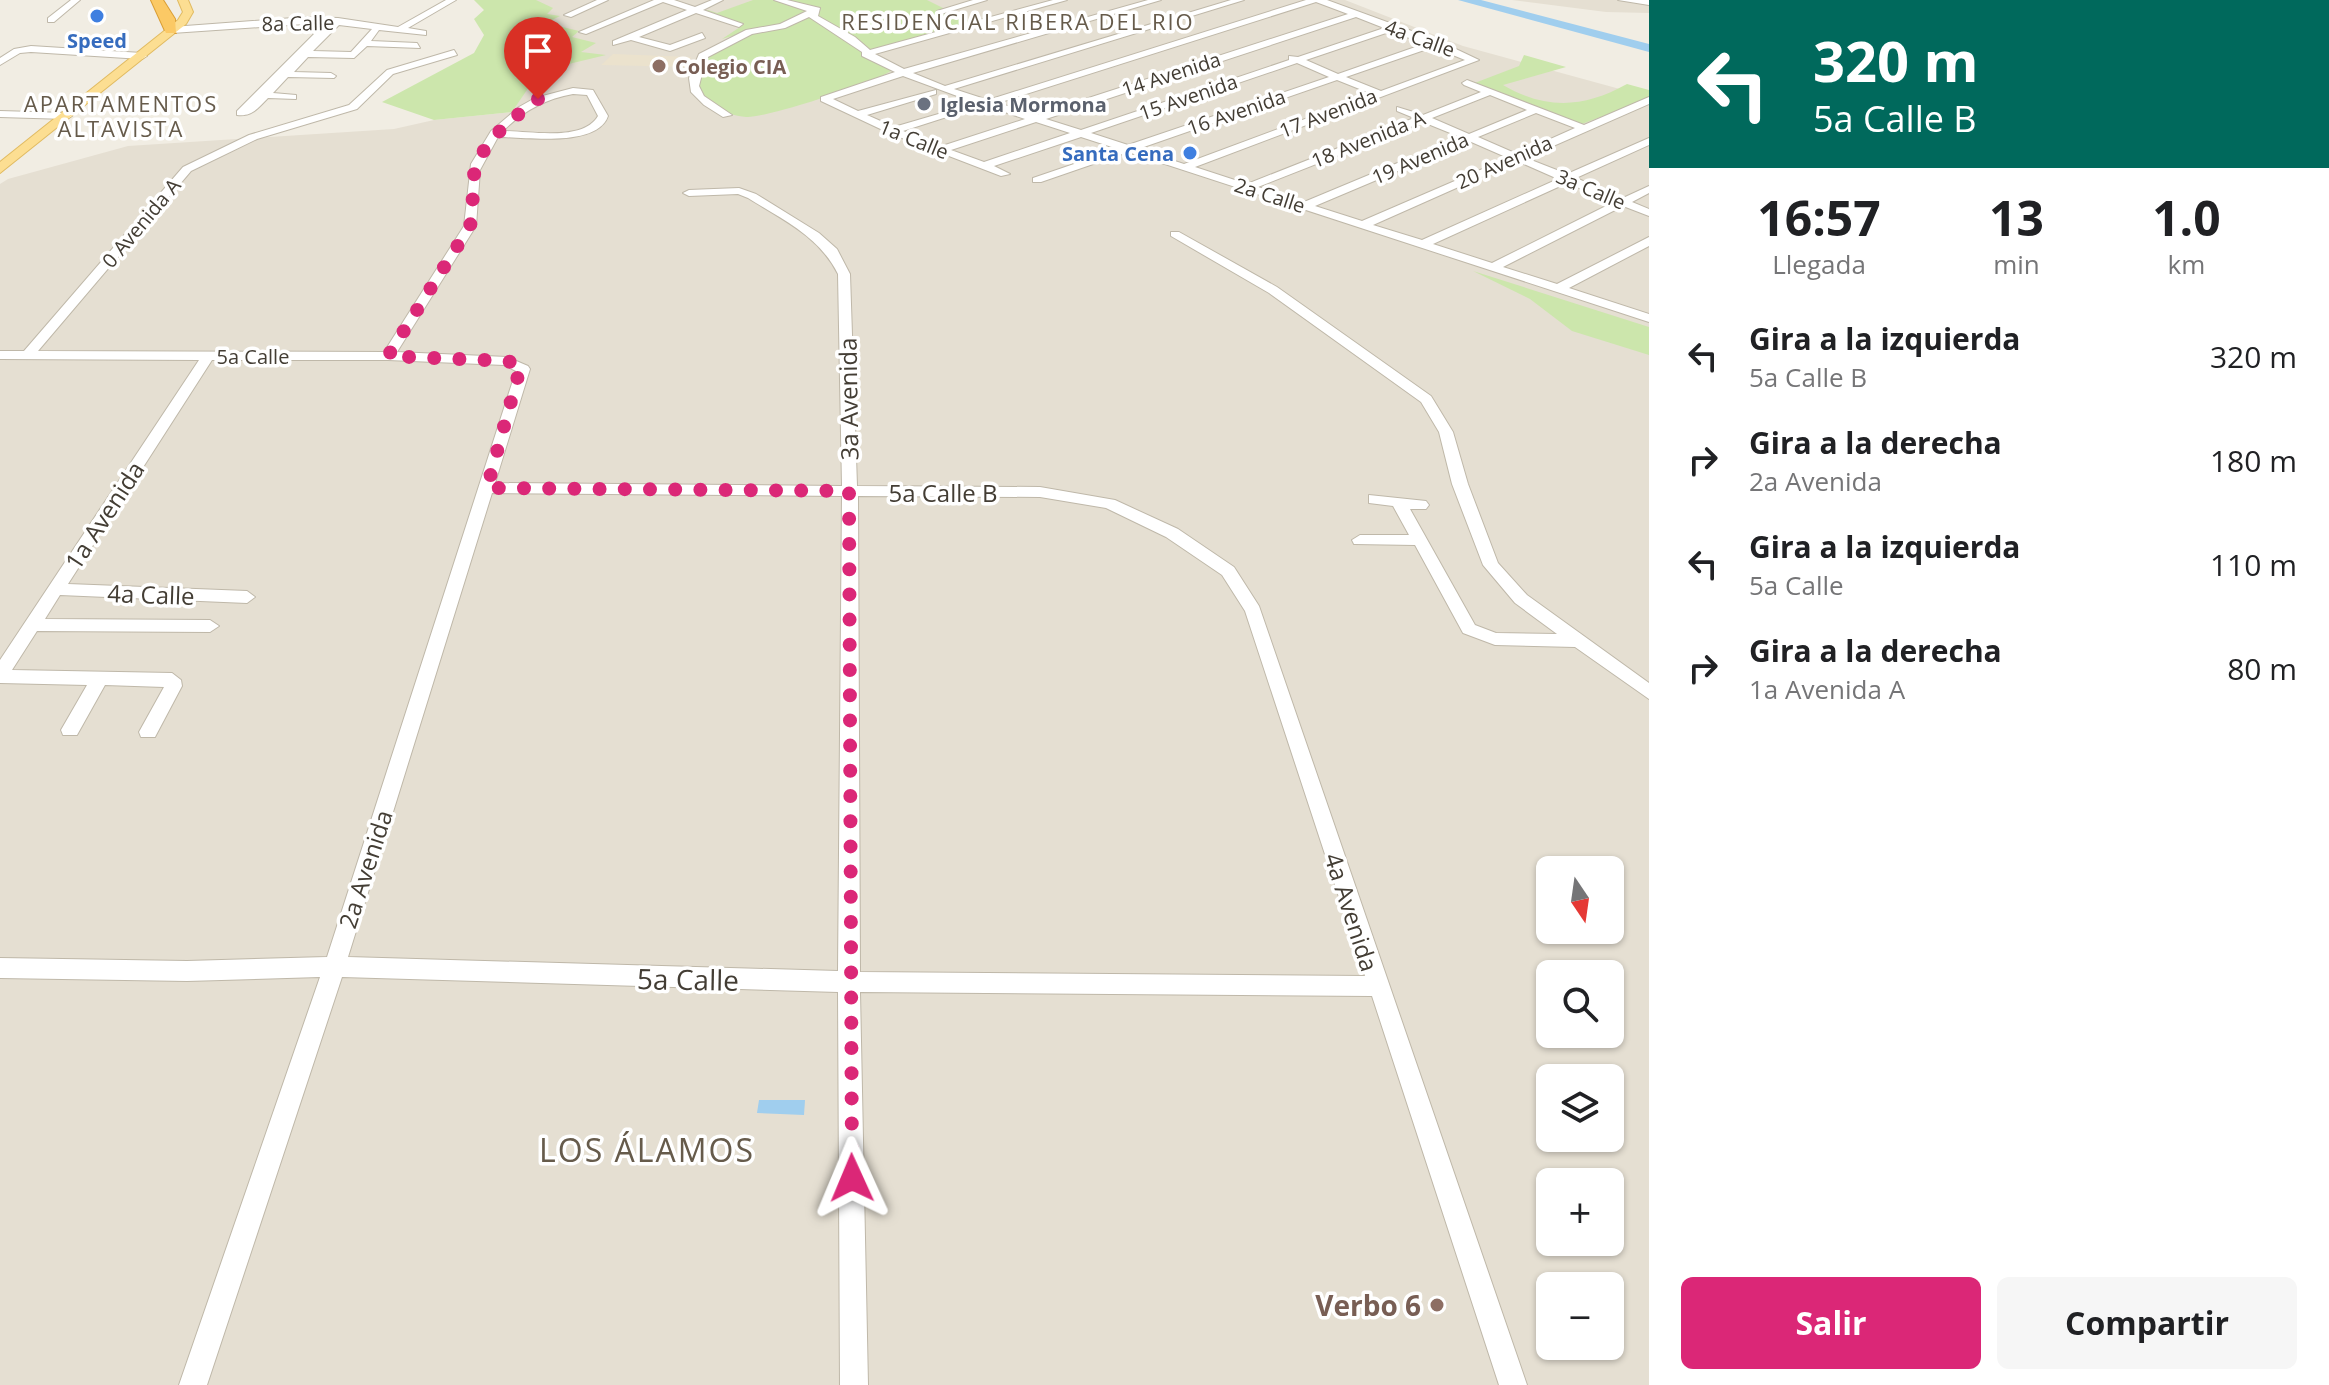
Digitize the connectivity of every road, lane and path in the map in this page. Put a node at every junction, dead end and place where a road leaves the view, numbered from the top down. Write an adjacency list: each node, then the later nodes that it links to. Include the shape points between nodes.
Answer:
1 (76, 0): 23 (street)
2 (157, 0): 31 (highway)
3 (168, 0): 31 (highway, via 176,18)
4 (183, 0): 31 (main road, via 187,16)
5 (452, 0): 33 (street)
6 (604, 0): 22 (street)
7 (663, 0): 18 (street); 34 (street)
8 (719, 0): 18 (street)
9 (778, 0): 19 (street)
10 (787, 0): 19 (street)
11 (983, 0): 20 (street)
12 (1063, 0): 47 (street)
13 (1240, 0): 17 (street)
14 (1622, 0): 16 (street)
15 (1316, 1): 21 (street, 4a Calle); 40 (street)
16 (1649, 2)
17 (1161, 6): 40 (street); 53 (street); 58 (street)
18 (696, 10): 26 (street); 27 (street)
19 (815, 11): 47 (street, via 814,17); 67 (street, via 782,26 749,32 702,56 694,90)
20 (941, 11)
21 (1357, 14): 30 (street, 4a Calle); 40 (street, 14 Avenida)
22 (568, 15)
23 (51, 20)
24 (306, 20): 25 (street, 8a Calle); 31 (street, 8a Calle); 37 (street)
25 (338, 21): 33 (street, 8a Calle); 37 (street)
26 (664, 24): 29 (street); 39 (street)
27 (739, 24)
28 (256, 26): 37 (street, via 295,26)
29 (677, 28)
30 (1393, 28): 44 (street, 4a Calle); 51 (street, 15 Avenida)
31 (172, 29): 49 (main road)
32 (375, 31): 42 (street)
33 (397, 31): 36 (street, 8a Calle)
34 (583, 32)
35 (689, 32): 38 (street)
36 (423, 33)
37 (322, 34): 48 (street)
38 (702, 36): 39 (street, via 670,48); 41 (street)
39 (631, 37): 43 (street)
40 (1238, 37): 51 (street); 63 (street); 70 (street, 14 Avenida)
41 (715, 40)
42 (365, 43): 45 (street); 48 (street, via 352,56)
43 (616, 43)
44 (1436, 43): 50 (street, 4a Calle); 56 (street, 16 Avenida)
45 (417, 46)
46 (454, 53): 101 (street, 0 Avenida A, via 390,72 353,107 253,137 187,169)
47 (867, 53): 53 (street)
48 (302, 54): 54 (street)
49 (142, 56): 52 (street, via 31,49); 69 (main road)
50 (1472, 60): 60 (street, 17 Avenida)
51 (1294, 61): 56 (street); 74 (street, 15 Avenida)
52 (0, 62)
53 (899, 72): 58 (street, 2a Calle); 68 (street, 1a Calle, via 824,99)
54 (282, 74): 55 (street); 61 (street, via 261,95)
55 (331, 76)
56 (1335, 78): 60 (street); 78 (street, 16 Avenida)
57 (1467, 83): 59 (street)
58 (943, 89): 63 (street, 2a Calle); 68 (street)
59 (1489, 92): 65 (street); 71 (street, 18 Avenida A)
60 (1376, 95): 81 (street, 17 Avenida)
61 (293, 97)
62 (1648, 100): 72 (street, 20 Avenida)
63 (987, 103): 70 (street, 2a Calle); 73 (street)
64 (1404, 108): 71 (street, 3a Calle)
65 (1535, 110): 72 (street); 76 (street, 19 Avenida)
66 (0, 114): 69 (street)
67 (727, 115)
68 (856, 115): 73 (street, 1a Calle)
69 (67, 116): 83 (main road)
70 (1041, 117): 74 (street, 2a Calle); 79 (street, 14 Avenida)
71 (1425, 117): 76 (street, 3a Calle); 87 (street, 18 Avenida A)
72 (1583, 128): 80 (street, 20 Avenida)
73 (893, 131): 79 (street, 1a Calle)
74 (1086, 132): 78 (street, 2a Calle); 82 (street, 15 Avenida)
75 (497, 134): 75 (street, via 586,132 603,116 590,92 563,90 538,99); 103 (street, via 476,165 470,226)
76 (1472, 136): 80 (street, 3a Calle); 91 (street, 19 Avenida)
77 (1649, 141): 85 (street)
78 (1133, 147): 81 (street, 2a Calle); 86 (street, 16 Avenida)
79 (940, 150): 82 (street, 1a Calle)
80 (1519, 156): 85 (street, 3a Calle); 93 (street, 20 Avenida)
81 (1189, 165): 87 (street, 2a Calle)
82 (984, 166): 84 (street, 1a Calle)
83 (1, 168)
84 (1005, 174)
85 (1571, 177): 90 (street, 3a Calle); 96 (street)
86 (1037, 180)
87 (1252, 186): 91 (street, 2a Calle)
88 (1649, 189): 90 (street)
89 (689, 193): 106 (street, 3a Avenida, via 739,191 752,196 833,252 845,283)
90 (1627, 200): 92 (street, 3a Calle); 97 (street)
91 (1309, 204): 93 (street, 2a Calle)
92 (1649, 210)
93 (1366, 223): 96 (street, 2a Calle)
94 (1175, 234): 117 (street, via 1273,290 1426,399 1446,432 1491,565 1521,599)
95 (1649, 241): 98 (street)
96 (1427, 242): 97 (street, 2a Calle)
97 (1497, 265): 98 (street, 2a Calle)
98 (1562, 286): 99 (street, 2a Calle)
99 (1643, 310)
100 (0, 355): 101 (street, 5a Calle)
101 (28, 355): 102 (street, 5a Calle)
102 (208, 356): 103 (street, 5a Calle); 113 (street, 1a Avenida)
103 (388, 356): 104 (street, 5a Calle)
104 (507, 361): 105 (street, 2a Avenida, via 523,369)
105 (487, 488): 106 (street, 5a Calle B); 123 (street, 2a Avenida)
106 (849, 491): 109 (street, 5a Calle B, via 1040,492); 125 (street, 3a Avenida)
107 (1374, 499): 108 (street)
108 (1399, 503): 110 (street); 112 (street)
109 (1110, 504): 126 (street, 4a Avenida, via 1200,550 1228,571 1253,610)
110 (1421, 505)
111 (1360, 540): 112 (street)
112 (1421, 540): 117 (street, via 1461,619 1478,635)
113 (56, 589): 114 (street, 4a Calle); 115 (street, 1a Avenida)
114 (247, 597)
115 (32, 625): 116 (street); 118 (street, 1a Avenida)
116 (210, 626)
117 (1578, 641): 120 (street)
118 (0, 675): 119 (street)
119 (99, 679): 121 (street); 122 (street, via 174,682)
120 (1649, 692)
121 (70, 730)
122 (148, 732)
123 (333, 967): 124 (street, 5a Calle); 125 (street, 5a Calle); 127 (street, 2a Avenida)
124 (0, 968)
125 (850, 982): 126 (street, 5a Calle); 128 (street, 3a Avenida)
126 (1376, 986): 129 (street, 4a Avenida)
127 (193, 1385)
128 (854, 1385)
129 (1513, 1385)

